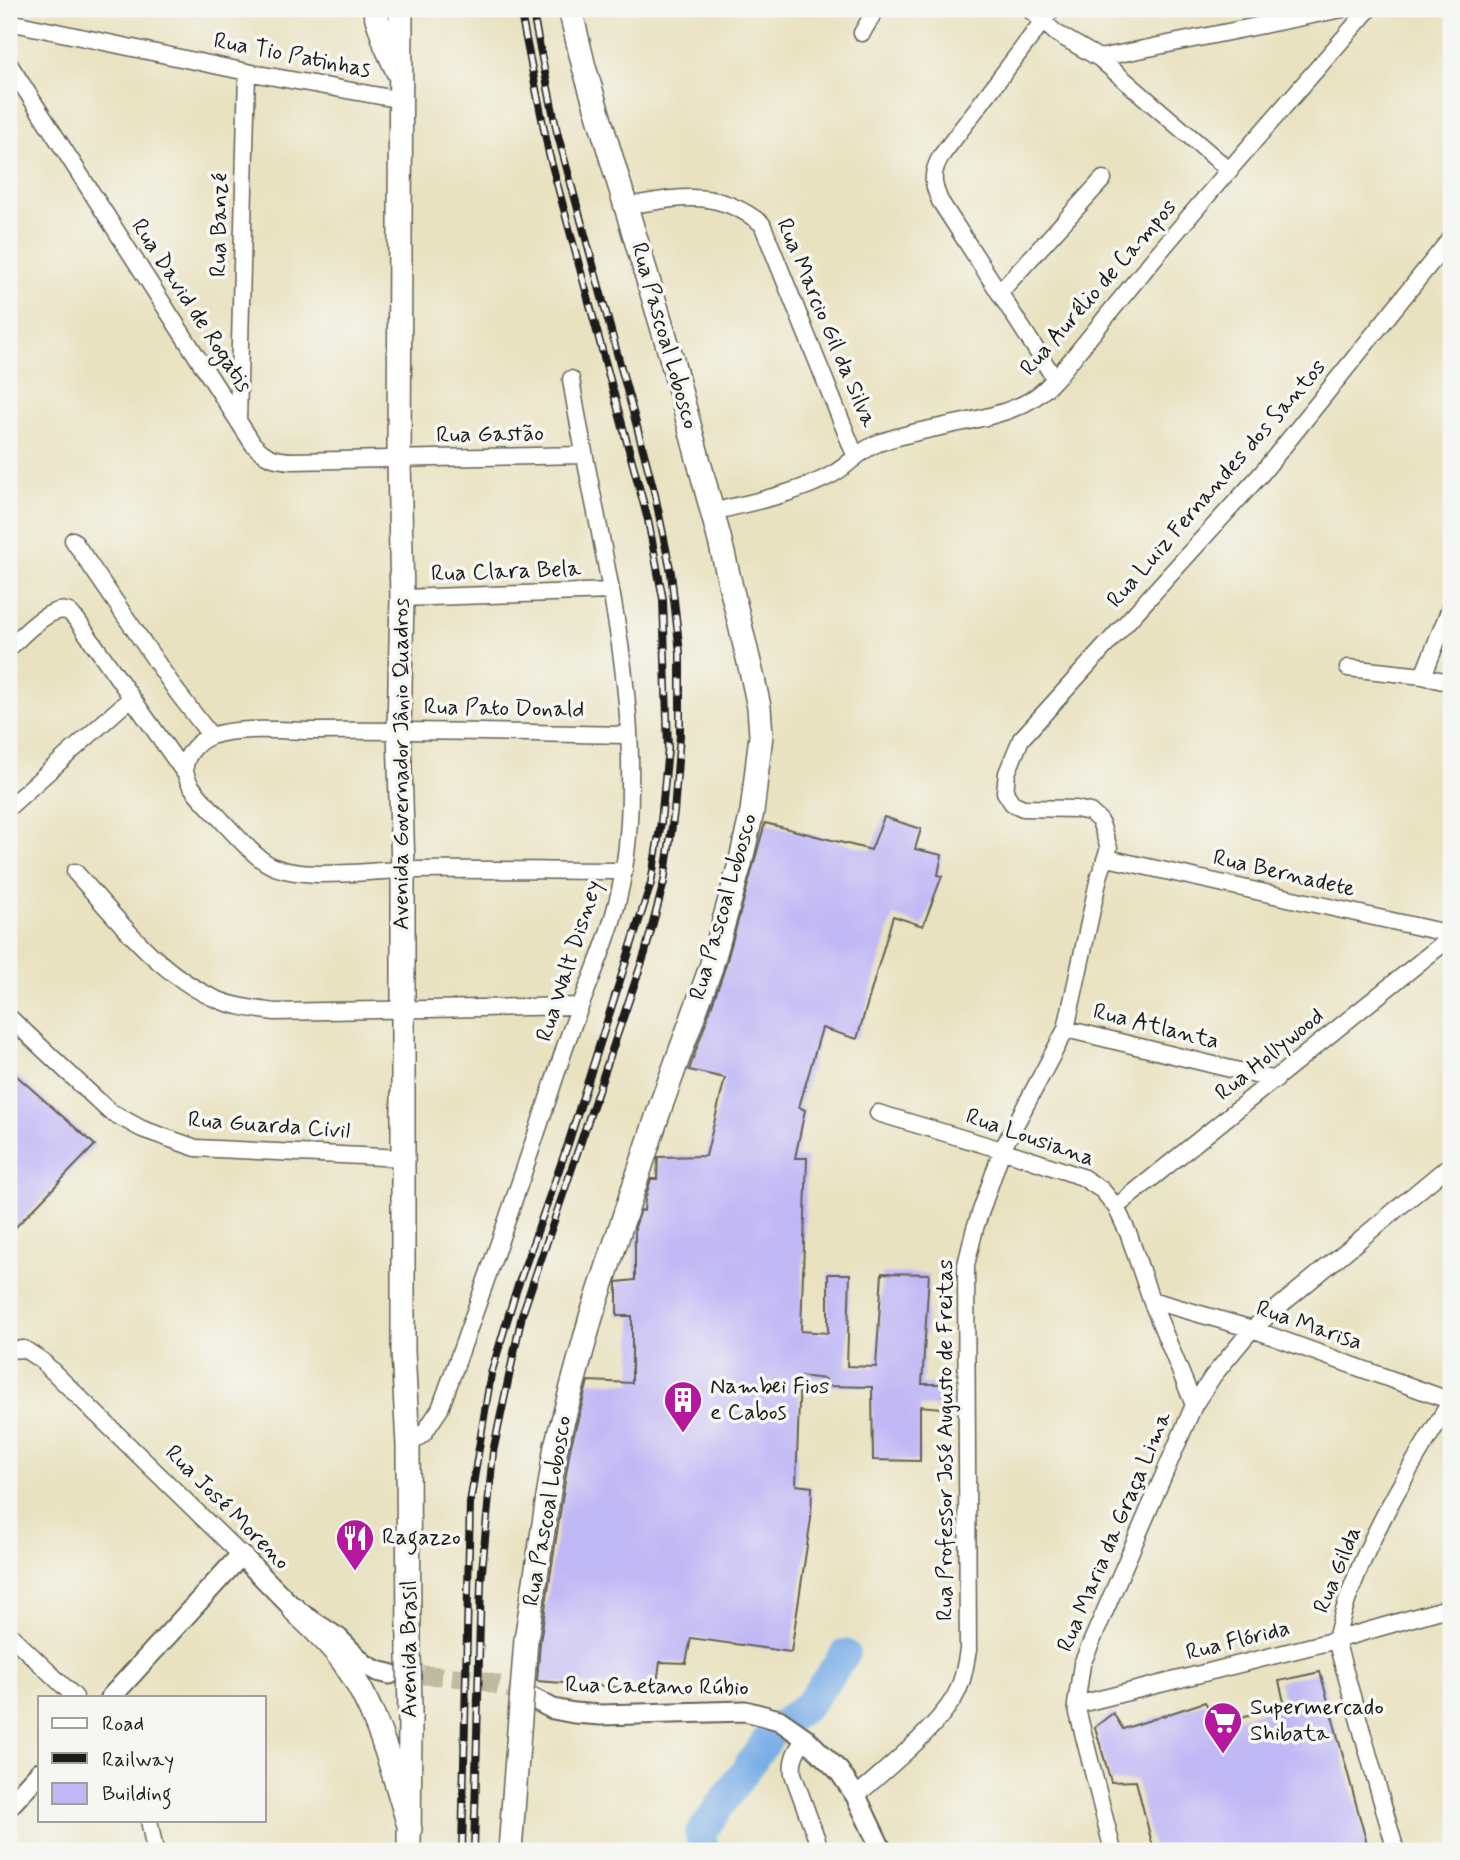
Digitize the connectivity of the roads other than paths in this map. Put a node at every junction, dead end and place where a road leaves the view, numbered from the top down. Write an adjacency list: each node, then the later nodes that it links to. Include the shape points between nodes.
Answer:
1 (374, 9): 14 (main road, Avenida Governador Jânio Quadros)
2 (401, 9): 14 (main road, Avenida Governador Jânio Quadros)
3 (570, 9): 17 (main road, Rua Pascoal Lobosco)
4 (876, 9): 10 (street)
5 (1029, 9): 8 (street)
6 (1342, 9): 11 (street)
7 (1369, 9): 15 (street, Rua Aurélio de Campos)
8 (1048, 15): 11 (street, via 1056,33); 19 (street, via 941,156 932,181 940,201)
9 (9, 22): 13 (street, Rua Tio Patinhas)
10 (862, 33)
11 (1100, 58): 15 (street)
12 (9, 64): 22 (street, Rua David de Rogatis)
13 (247, 72): 14 (street, Rua Tio Patinhas); 22 (street, Rua Banzé)
14 (402, 90): 25 (main road, Avenida Governador Jânio Quadros)
15 (1230, 171): 21 (street, Rua Aurélio de Campos)
16 (1102, 179): 19 (street)
17 (627, 206): 24 (street, Rua Marcio Gil da Silva, via 676,197 705,199 726,202 762,225); 26 (main road, Rua Pascoal Lobosco)
18 (1451, 238): 41 (street, Rua Luiz Fernandes dos Santos, via 1262,473 1021,739 1007,773 1005,792 1012,803 1023,808 1090,812 1105,834)
19 (1000, 292): 21 (street)
20 (571, 379): 23 (street, Rua Walt Disney)
21 (1055, 379): 24 (street, Rua Aurélio de Campos, via 1013,408 914,431)
22 (238, 421): 25 (street, Rua David de Rogatis, via 253,444 274,460)
23 (583, 455): 25 (street, Rua Gastão); 28 (street, Rua Walt Disney)
24 (855, 455): 26 (street, Rua Aurélio de Campos, via 833,474 803,487)
25 (399, 460): 29 (main road, Avenida Governador Jânio Quadros)
26 (712, 512): 79 (main road, Rua Pascoal Lobosco, bridge, via 759,707 761,735 752,812 710,967 591,1317 556,1446 526,1640)
27 (73, 540): 38 (street)
28 (611, 591): 29 (street, Rua Clara Bela); 37 (street, Rua Walt Disney)
29 (402, 598): 36 (main road, Avenida Governador Jânio Quadros)
30 (1451, 606): 33 (street)
31 (9, 648): 35 (street, via 43,617 59,610 69,612)
32 (1348, 668): 33 (street)
33 (1423, 676): 34 (street)
34 (1451, 683)
35 (131, 698): 39 (street); 40 (street)
36 (399, 730): 37 (street, Rua Pato Donald); 38 (street, Rua Pato Donald); 42 (main road, Avenida Governador Jânio Quadros)
37 (629, 735): 43 (street, Rua Walt Disney)
38 (211, 736): 39 (street, via 195,746)
39 (184, 772): 42 (street, via 196,793 265,862 299,873)
40 (9, 807)
41 (1107, 858): 45 (street, Rua Bernadete); 49 (street, Rua Professor José Augusto de Freitas)
42 (403, 870): 43 (street); 47 (main road, Avenida Governador Jânio Quadros)
43 (623, 871): 46 (street, Rua Walt Disney, via 614,915)
44 (75, 872): 47 (street, via 155,960 216,999 275,1012)
45 (1451, 935): 50 (street, Rua Hollywood)
46 (580, 1006): 47 (street); 61 (street, Rua Walt Disney, via 440,1409 424,1433)
47 (401, 1011): 53 (main road, Avenida Governador Jânio Quadros)
48 (9, 1017): 53 (street, Rua Guarda Civil, via 109,1111 176,1142 196,1148)
49 (1066, 1029): 50 (street, Rua Atlanta); 52 (street, Rua Professor José Augusto de Freitas)
50 (1276, 1080): 55 (street, Rua Hollywood)
51 (878, 1113): 52 (street, Rua Lousiana)
52 (1002, 1150): 55 (street, Rua Lousiana, via 1082,1177 1102,1189); 74 (street, Rua Professor José Augusto de Freitas, via 966,1265 968,1650 964,1676 936,1721)
53 (403, 1158): 61 (main road, Avenida Governador Jânio Quadros)
54 (1451, 1164): 57 (street, Rua Maria da Graça Lima)
55 (1116, 1207): 56 (street, Rua Lousiana)
56 (1151, 1300): 57 (street, Rua Marisa); 60 (street, Rua Lousiana)
57 (1252, 1329): 59 (street, Rua Marisa); 60 (street, Rua Maria da Graça Lima)
58 (9, 1350): 62 (street, Rua José Moreno, via 24,1349 41,1360)
59 (1451, 1401): 66 (street, Rua Gilda, via 1414,1461 1364,1560)
60 (1194, 1405): 71 (street, Rua Maria da Graça Lima, via 1082,1664)
61 (408, 1446): 77 (main road, Avenida Brasil, bridge)
62 (241, 1555): 64 (street, Rua José Moreno); 69 (street)
63 (1451, 1607): 66 (street, Rua Flórida)
64 (294, 1609): 67 (street, Rua José Moreno, via 338,1637 364,1664); 77 (main road, via 345,1663 356,1683 382,1741)
65 (9, 1633): 68 (street)
66 (1336, 1640): 71 (street, Rua Flórida); 83 (street, Rua Gilda)
67 (390, 1674)
68 (74, 1696)
69 (112, 1696)
70 (532, 1698): 72 (street, Rua Caetano Rúbio, via 554,1709 601,1715 745,1711 779,1720)
71 (1076, 1705): 82 (street, Rua Maria da Graça Lima)
72 (802, 1736): 74 (street, Rua Caetano Rúbio, via 839,1771); 80 (street, via 794,1753 793,1774)
73 (38, 1774): 75 (street)
74 (856, 1796): 81 (street, Rua Caetano Rúbio)
75 (9, 1806)
76 (149, 1822): 78 (street)
77 (409, 1840)
78 (155, 1851)
79 (510, 1851)
80 (821, 1851)
81 (882, 1851)
82 (1113, 1851)
83 (1396, 1851)

